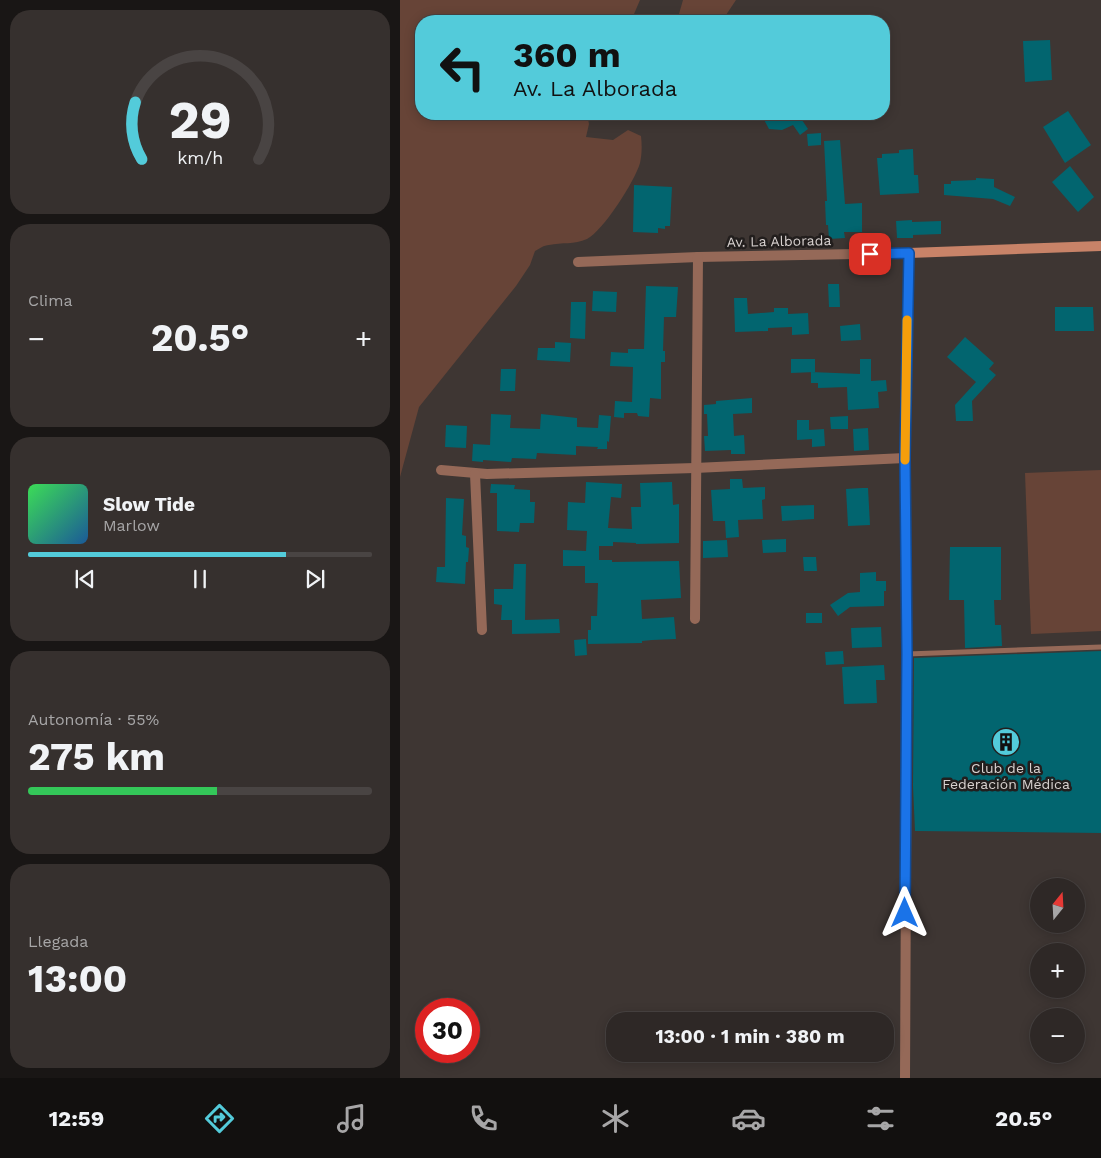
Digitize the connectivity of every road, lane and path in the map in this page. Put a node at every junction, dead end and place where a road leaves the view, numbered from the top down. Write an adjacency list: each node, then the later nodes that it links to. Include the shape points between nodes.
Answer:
1 (1101, 246): 2 (main road, Av. La Alborada)
2 (909, 253): 3 (street, Av. La Alborada); 5 (main road)
3 (698, 257): 4 (street, Av. La Alborada); 6 (street)
4 (578, 262)
5 (905, 458): 6 (street); 12 (main road)
6 (695, 468): 8 (street); 9 (street)
7 (442, 470): 8 (street)
8 (475, 474): 10 (street)
9 (695, 619)
10 (482, 630)
11 (1101, 647): 12 (lane)
12 (907, 654): 13 (street)
13 (906, 1078)

